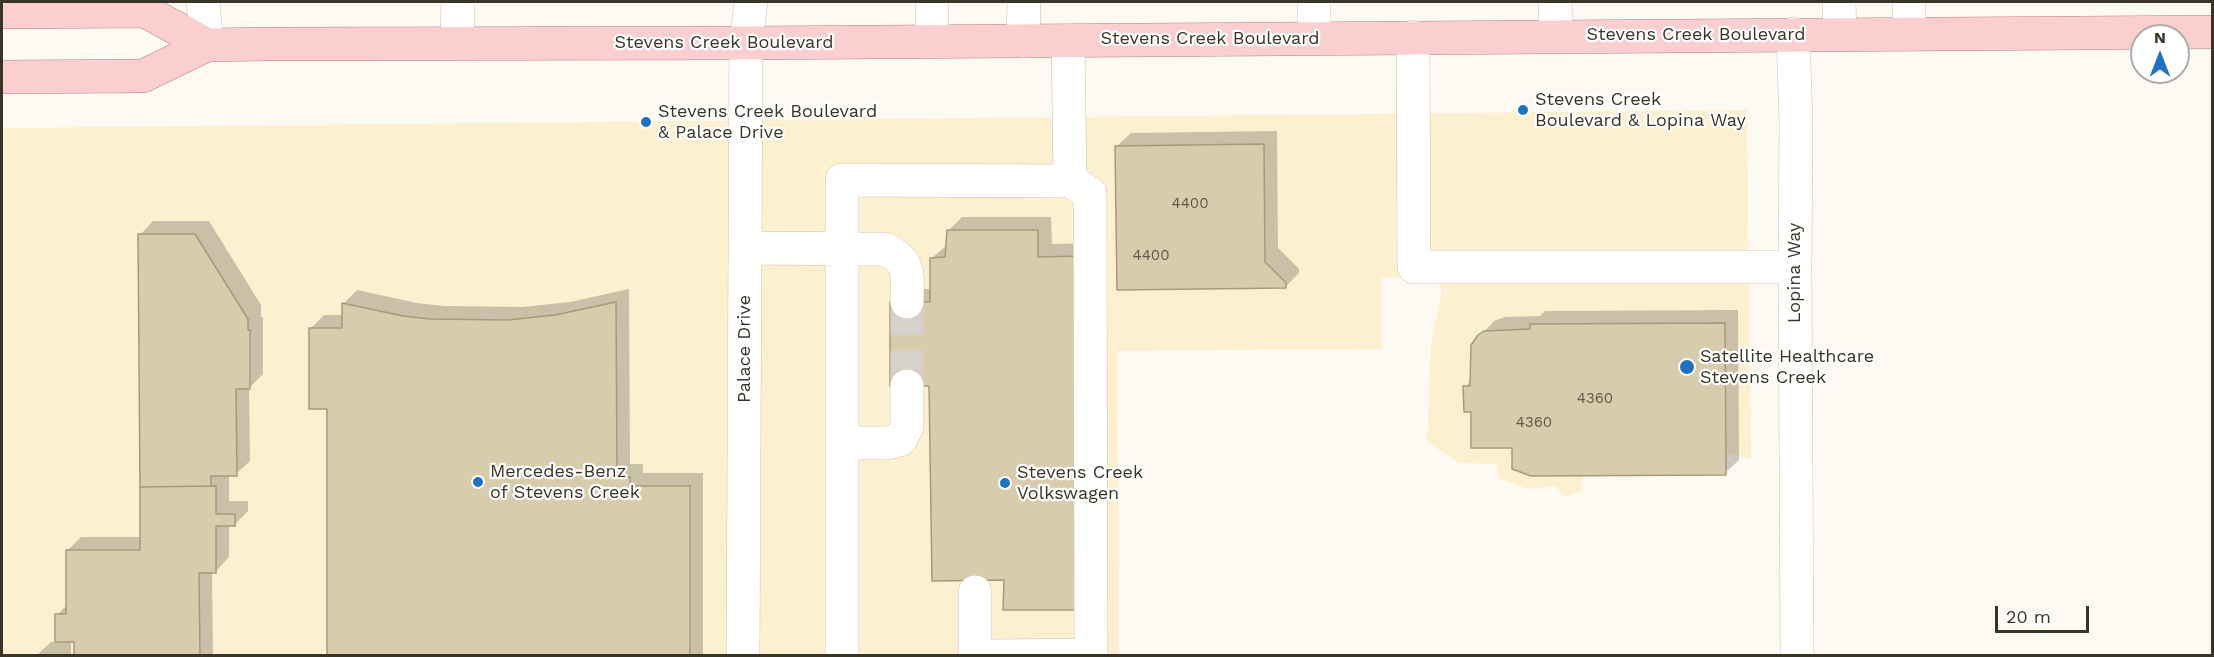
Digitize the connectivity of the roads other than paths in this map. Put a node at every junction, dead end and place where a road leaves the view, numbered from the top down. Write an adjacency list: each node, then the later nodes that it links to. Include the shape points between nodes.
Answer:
1 (203, 2): 23 (street)
2 (458, 2): 21 (street)
3 (751, 2): 22 (street, Palace Drive)
4 (932, 2): 20 (street)
5 (1024, 2): 18 (street)
6 (1314, 2): 17 (street)
7 (1555, 2): 15 (street)
8 (1839, 2): 13 (street)
9 (1909, 2): 14 (street)
10 (2, 12): 23 (main road, Stevens Creek Boulevard, via 144,11)
11 (2212, 32): 14 (main road, Stevens Creek Boulevard)
12 (1793, 34): 13 (main road, Stevens Creek Boulevard); 15 (main road, Stevens Creek Boulevard); 28 (street, Lopina Way)
13 (1840, 34): 14 (main road, Stevens Creek Boulevard)
14 (1909, 34)
15 (1556, 36): 16 (main road, Stevens Creek Boulevard)
16 (1413, 38): 17 (main road, Stevens Creek Boulevard); 28 (street, via 1414,267)
17 (1314, 39): 19 (main road, Stevens Creek Boulevard)
18 (1023, 40): 19 (main road, Stevens Creek Boulevard); 20 (main road, Stevens Creek Boulevard)
19 (1068, 40): 25 (street)
20 (932, 41): 22 (main road, Stevens Creek Boulevard)
21 (457, 43): 22 (main road, Stevens Creek Boulevard); 23 (main road, Stevens Creek Boulevard)
22 (747, 43): 26 (street, Palace Drive)
23 (207, 45): 24 (main road, Stevens Creek Boulevard, via 143,76)
24 (2, 77)
25 (1070, 181): 27 (street, via 842,180); 36 (street, via 1090,193 1091,655)
26 (745, 248): 27 (street); 33 (street, Palace Drive)
27 (843, 249): 29 (street, via 885,249 899,257 907,270); 31 (street)
28 (1795, 267): 37 (street, Lopina Way)
29 (907, 302)
30 (907, 386): 31 (street, via 907,427 900,440)
31 (842, 443): 34 (street)
32 (975, 592): 35 (street)
33 (743, 656)
34 (842, 656)
35 (975, 656)
36 (991, 656)
37 (1797, 656)

